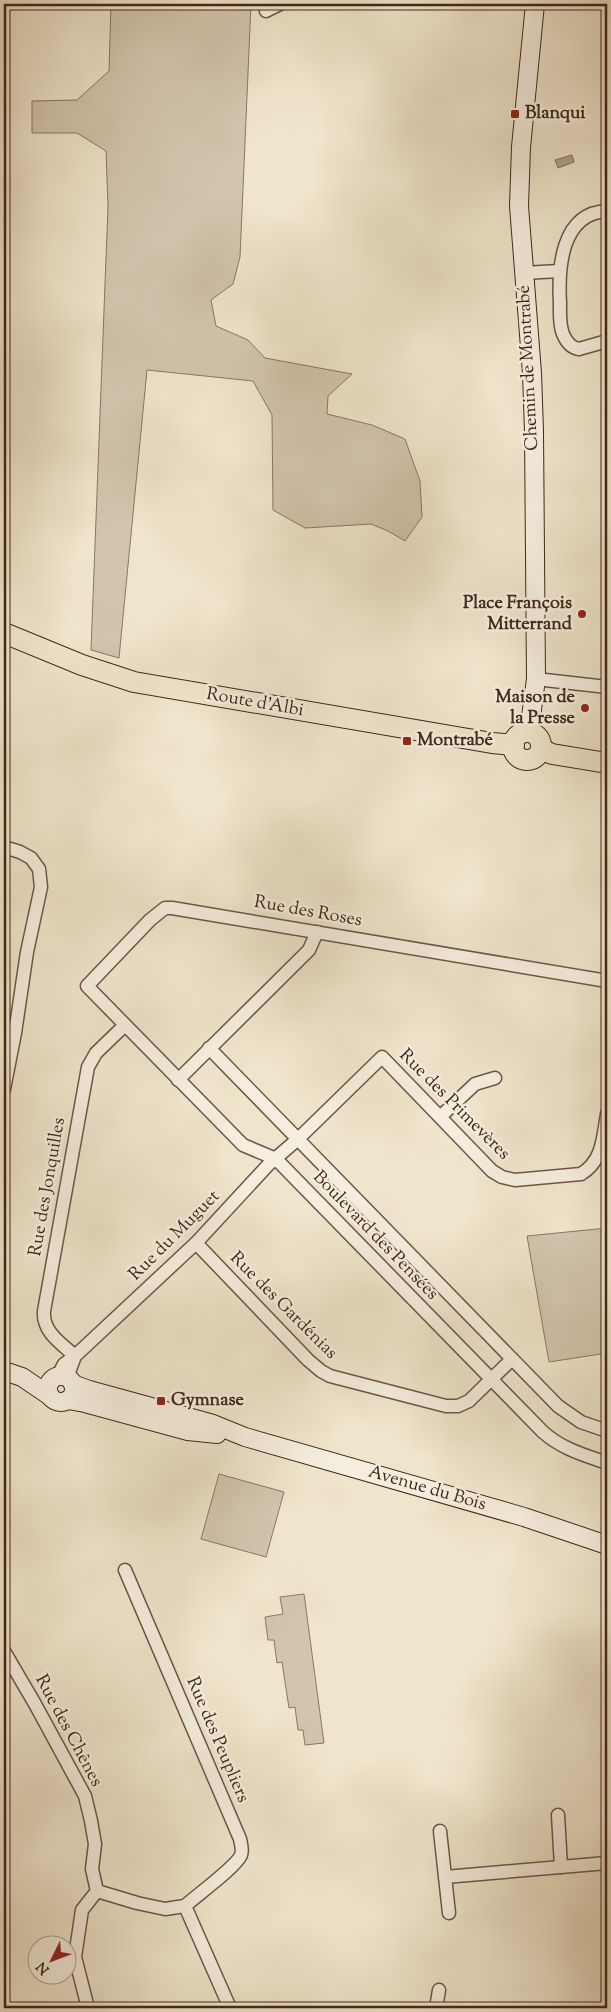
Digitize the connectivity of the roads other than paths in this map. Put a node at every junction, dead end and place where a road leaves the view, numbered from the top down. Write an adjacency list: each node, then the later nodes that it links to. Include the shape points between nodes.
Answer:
1 (280, 4): 3 (street)
2 (535, 4): 6 (street, Chemin de Montrabé, via 519,180)
3 (266, 11)
4 (607, 211): 5 (street, via 594,213 576,225 568,238)
5 (559, 271): 6 (street); 7 (street, via 561,328 567,341 579,349)
6 (524, 273): 9 (street, Chemin de Montrabé, via 534,431)
7 (607, 341)
8 (4, 633): 12 (main road, Route d'Albi, via 108,675 134,682)
9 (536, 679): 10 (street); 11 (street, Chemin de Montrabé)
10 (607, 687)
11 (529, 732): 12 (main road, via 520,734); 13 (main road, via 540,740)
12 (514, 745): 13 (main road, via 516,754 523,759 536,757)
13 (541, 749): 14 (main road, via 552,754)
14 (607, 762)
15 (4, 847): 22 (street, via 31,858 39,869 41,887)
16 (317, 932): 17 (street, Rue des Roses); 18 (street, Rue des Roses, via 164,908 87,986); 19 (street, via 309,950)
17 (607, 981)
18 (125, 1024): 21 (street, Boulevard des Pensées); 28 (street, Rue des Jonquilles, via 96,1053 88,1067 44,1311 43,1320 52,1335)
19 (209, 1048): 21 (street); 25 (street, Boulevard des Pensées)
20 (495, 1078): 24 (street, via 475,1084)
21 (178, 1080): 26 (street, Boulevard des Pensées, via 243,1145)
22 (4, 1090)
23 (607, 1114): 24 (street, Rue des Primevères, via 602,1147 590,1169 581,1174 515,1180 502,1178 492,1171)
24 (440, 1117): 25 (street, Rue des Primevères, via 382,1057)
25 (298, 1139): 26 (street, Rue du Muguet); 29 (street, Boulevard des Pensées)
26 (276, 1159): 27 (street, Rue du Muguet); 32 (street, Boulevard des Pensées)
27 (196, 1243): 28 (street, Rue du Muguet); 32 (street, Rue des Gardénias, via 308,1360 330,1376 446,1406 458,1406 469,1401)
28 (75, 1356): 33 (street, Rue du Muguet)
29 (512, 1359): 32 (street, Rue des Gardénias); 34 (street, Boulevard des Pensées, via 569,1415)
30 (4, 1371): 31 (street)
31 (22, 1377): 33 (street, Avenue du Bois); 33 (street, via 50,1396 48,1388)
32 (491, 1380): 35 (street, Boulevard des Pensées, via 554,1442)
33 (64, 1383): 36 (street, Avenue du Bois, via 213,1424 245,1437 524,1517)
34 (607, 1431)
35 (607, 1463)
36 (607, 1545)
37 (126, 1570): 45 (street, Rue des Peupliers, via 240,1839 240,1857)
38 (4, 1651): 44 (street, Rue des Chênes, via 85,1796 95,1844 92,1869)
39 (558, 1815): 42 (street)
40 (440, 1831): 43 (street)
41 (607, 1863): 42 (street)
42 (561, 1866): 43 (street)
43 (445, 1877): 46 (street)
44 (97, 1891): 45 (street, via 164,1909); 48 (street, via 82,1910 75,1957)
45 (185, 1906): 49 (street)
46 (449, 1913)
47 (439, 1990): 50 (street)
48 (88, 2008)
49 (230, 2008)
50 (436, 2008)

